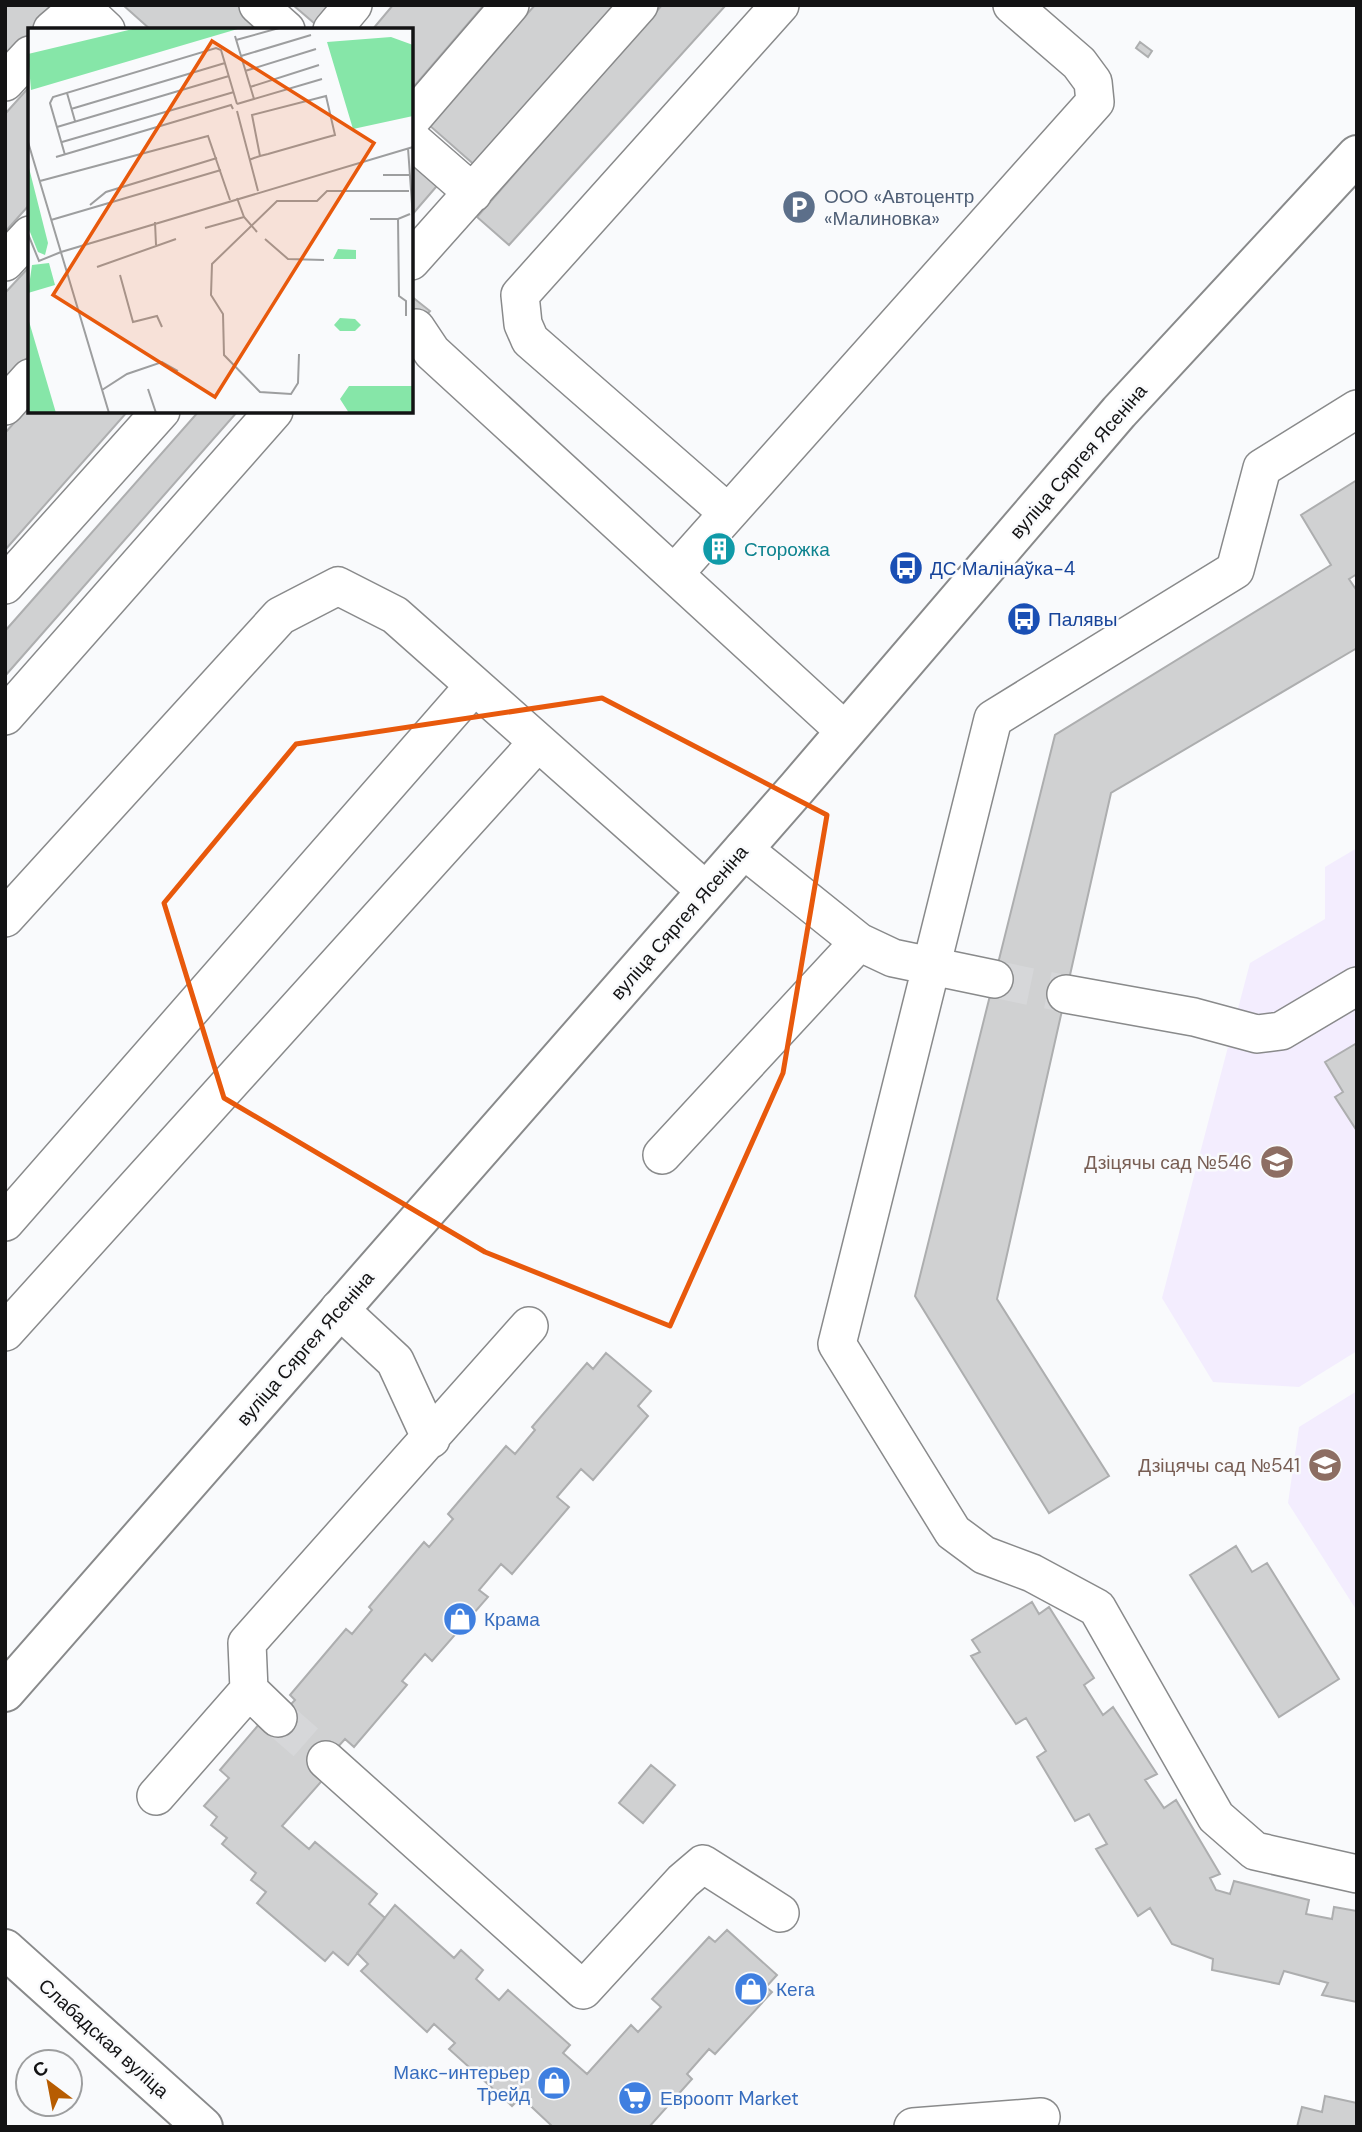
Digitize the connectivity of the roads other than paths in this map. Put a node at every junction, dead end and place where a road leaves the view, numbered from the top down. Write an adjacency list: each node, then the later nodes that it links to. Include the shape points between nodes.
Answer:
1 (258, 5): 9 (lane)
2 (353, 5): 10 (lane)
3 (510, 5): 13 (lane)
4 (639, 5): 16 (lane)
5 (780, 5): 26 (lane, via 520,295 530,340)
6 (1012, 5): 26 (lane, via 1079,64 1093,82 1095,102)
7 (54, 28): 8 (lane, via 72,13 90,16)
8 (104, 28)
9 (284, 28)
10 (334, 28)
11 (28, 57): 12 (lane)
12 (5, 82)
13 (413, 118)
14 (413, 141): 16 (lane)
15 (1357, 155): 31 (main road, вуліца Сяргея Ясеніна, via 1119,412)
16 (473, 193): 18 (lane)
17 (28, 236): 19 (lane)
18 (413, 259)
19 (5, 262)
20 (419, 341): 27 (lane)
21 (28, 380): 22 (lane)
22 (5, 406)
23 (1357, 409): 37 (lane, via 1262,468 1235,570 993,719)
24 (159, 413): 28 (lane)
25 (272, 413): 30 (lane)
26 (728, 513): 27 (lane)
27 (674, 574): 31 (lane)
28 (5, 585)
29 (474, 686): 32 (lane); 35 (lane, via 395,615 338,586 280,616); 42 (lane)
30 (5, 716)
31 (845, 732): 33 (main road, вуліца Сяргея Ясеніна)
32 (538, 742): 34 (lane); 45 (lane)
33 (743, 849): 34 (main road, вуліца Сяргея Ясеніна); 36 (lane)
34 (706, 891): 43 (main road, вуліца Сяргея Ясеніна)
35 (5, 918)
36 (859, 942): 37 (lane, via 893,958); 41 (lane)
37 (933, 966): 38 (lane); 52 (lane, via 837,1344 953,1532 984,1555 1032,1573 1097,1608 1216,1816 1255,1851)
38 (994, 979)
39 (1357, 986): 40 (lane, via 1282,1031 1257,1034 1194,1017)
40 (1066, 994)
41 (662, 1155)
42 (5, 1222)
43 (339, 1309): 46 (lane, via 396,1361); 48 (main road, вуліца Сяргея Ясеніна)
44 (529, 1326): 46 (lane)
45 (5, 1332)
46 (431, 1438): 47 (lane, via 247,1643)
47 (249, 1690): 49 (lane); 51 (lane)
48 (5, 1692)
49 (278, 1718)
50 (326, 1760): 53 (lane, via 583,1990 703,1864)
51 (156, 1796)
52 (1357, 1874)
53 (780, 1913)
54 (5, 1949): 56 (main road, Слабадская вуліца)
55 (1041, 2117): 57 (lane)
56 (204, 2127)
57 (913, 2127)

